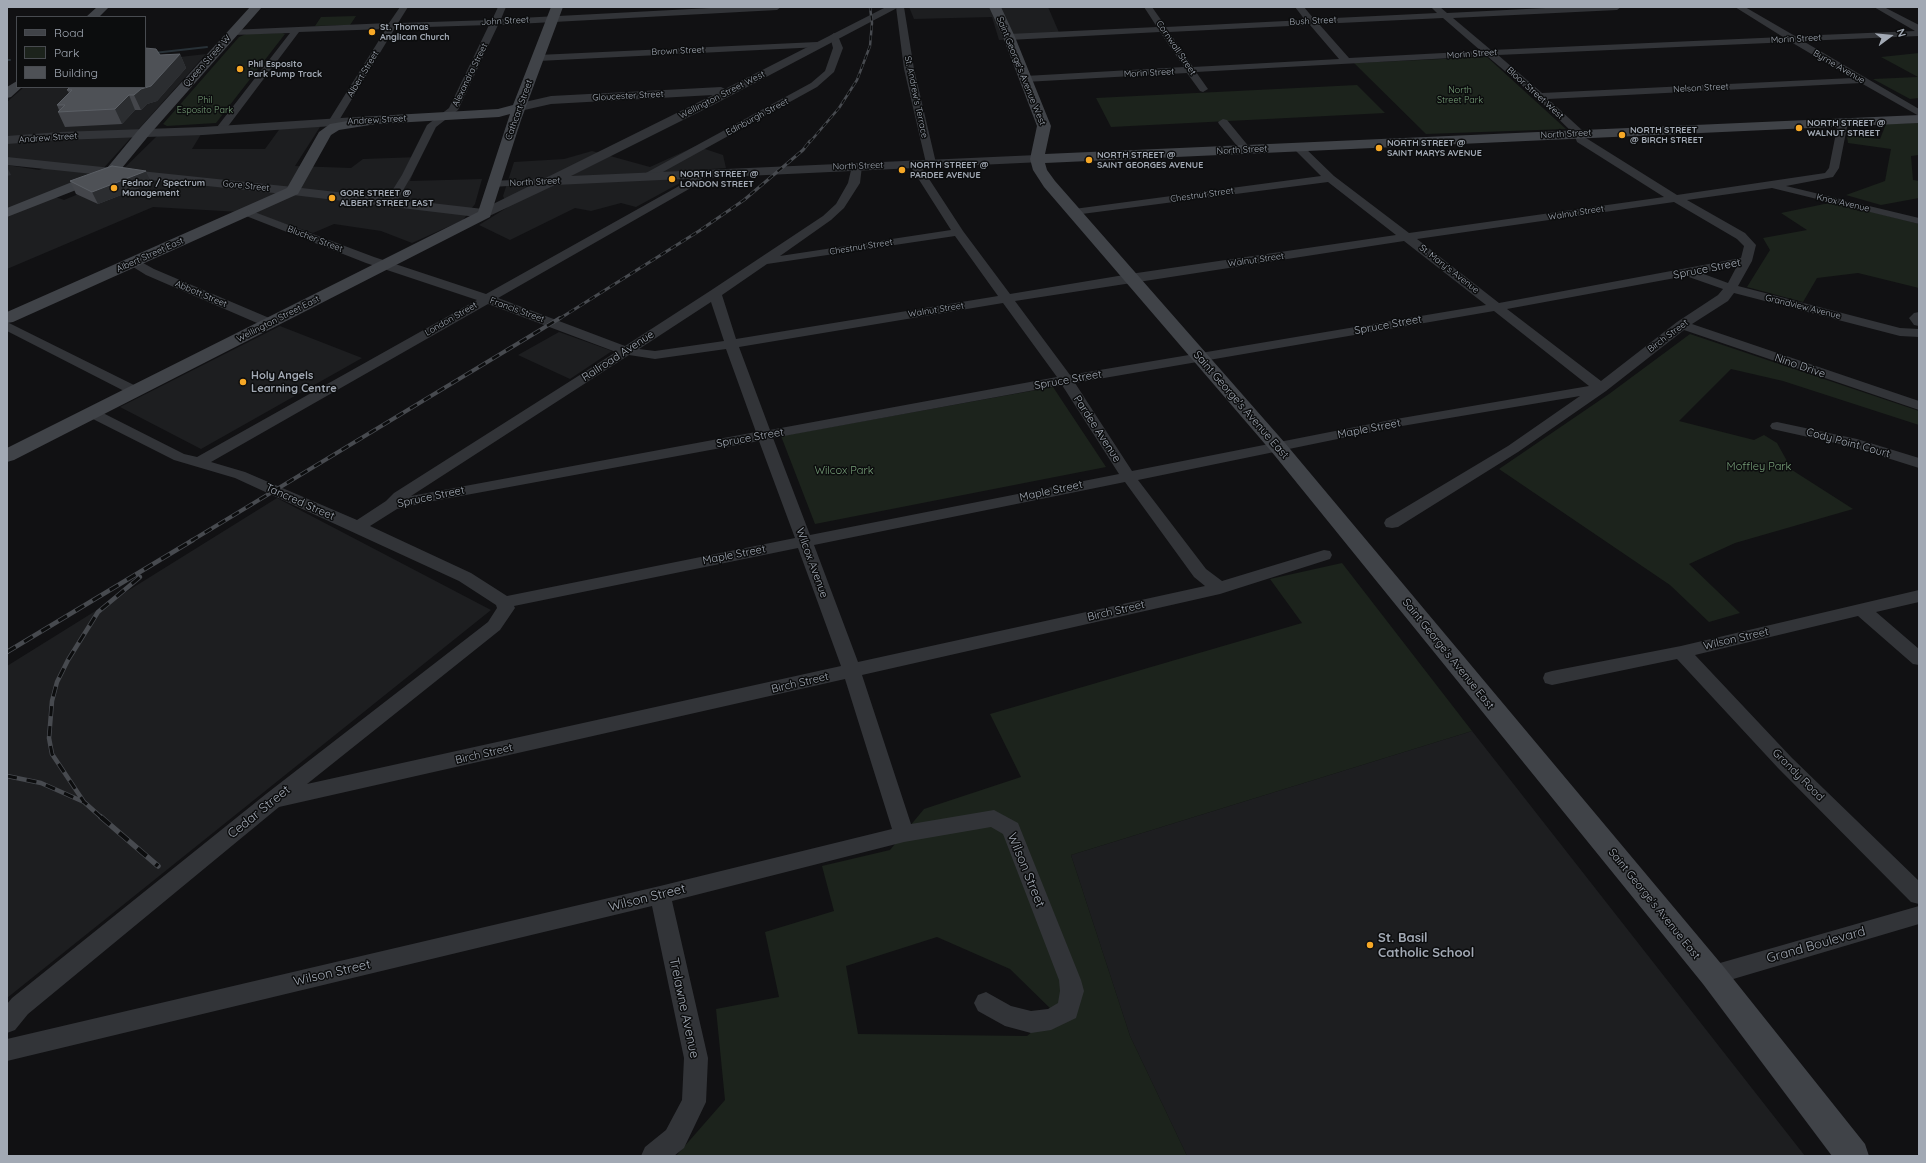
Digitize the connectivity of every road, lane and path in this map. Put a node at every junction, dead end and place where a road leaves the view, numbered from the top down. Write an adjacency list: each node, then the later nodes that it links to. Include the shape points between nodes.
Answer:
1 (103, 7): 17 (main road)
2 (256, 7): 26 (main road, Queen Street W)
3 (404, 7): 22 (street, Albert Street)
4 (502, 7): 21 (street, Alexandra Street)
5 (777, 7): 15 (street, John Street)
6 (995, 7): 29 (main road, Saint George's Avenue West)
7 (1148, 7): 23 (street, Cornwall Street)
8 (1299, 7): 20 (street)
9 (1435, 7): 16 (street, Bloor Street West)
10 (1616, 7): 13 (street, Bush Street)
11 (1738, 7): 30 (street, Byrne Avenue)
12 (1878, 7): 18 (street)
13 (1585, 8): 16 (street, Bush Street)
14 (895, 9): 28 (street, Wellington Street West); 62 (street, St. Andrew's Terrace)
15 (555, 13): 21 (street, John Street); 33 (main road, Cathcart Street)
16 (1444, 14): 20 (street, Bush Street); 32 (street, Bloor Street West)
17 (93, 16)
18 (1902, 20): 19 (street); 24 (street)
19 (1919, 20)
20 (1312, 21): 23 (street, Bush Street); 34 (street)
21 (496, 22): 22 (street, John Street); 48 (street, Alexandra Street, via 453,110)
22 (392, 26): 25 (street, John Street); 54 (street, Albert Street)
23 (1164, 29): 29 (street, Bush Street); 35 (street, Cornwall Street)
24 (1919, 29)
25 (296, 30): 26 (street, John Street); 53 (street)
26 (233, 32): 55 (main road, Queen Street W)
27 (1919, 33): 30 (street, Morin Street)
28 (834, 36): 31 (street, Wellington Street West); 67 (street, Edinburgh Street, via 838,48 829,72 814,85)
29 (1009, 37): 36 (main road, Saint George's Avenue West)
30 (1791, 39): 32 (street, Morin Street); 37 (street, Byrne Avenue)
31 (817, 45): 33 (street, Brown Street); 43 (street, Wellington Street West, via 736,87)
32 (1490, 53): 34 (street, Morin Street); 42 (street, Bloor Street West)
33 (538, 58): 40 (main road, Cathcart Street)
34 (1347, 62): 35 (street, Morin Street)
35 (1192, 71): 36 (street, Morin Street); 39 (street, Cornwall Street)
36 (1025, 80): 60 (main road, Saint George's Avenue West, via 1044,126)
37 (1861, 80): 42 (street, Nelson Street); 47 (street, Byrne Avenue)
38 (16, 86): 41 (main road)
39 (1203, 89)
40 (525, 92): 44 (street, via 532,98); 45 (main road, Cathcart Street)
41 (7, 94)
42 (1540, 96): 56 (street, Bloor Street West)
43 (705, 98): 44 (street, Gloucester Street); 69 (street, Wellington Street West)
44 (551, 100): 45 (street, Gloucester Street)
45 (520, 107): 46 (main road, Andrew Street); 50 (main road, Cathcart Street)
46 (499, 113): 48 (main road, Andrew Street); 50 (main road, via 509,115)
47 (1919, 113)
48 (443, 117): 54 (main road, Andrew Street, via 376,120); 74 (street, Alexandra Street, via 432,125 408,175)
49 (1919, 118): 52 (main road, North Street)
50 (514, 120): 70 (main road, Cathcart Street)
51 (1223, 122): 59 (street)
52 (1837, 122): 56 (main road, North Street); 71 (street, Walnut Street, via 1842,127 1834,168 1829,174)
53 (228, 127): 54 (street, Andrew Street); 55 (street, Andrew Street, via 203,132)
54 (330, 127): 72 (main road)
55 (146, 130): 57 (street, Andrew Street); 65 (main road, Queen Street W)
56 (1579, 133): 58 (main road, North Street); 73 (street, Birch Street, via 1581,140)
57 (7, 140)
58 (1299, 148): 59 (main road, North Street); 68 (street, St. Mary's Avenue)
59 (1246, 150): 60 (main road, North Street)
60 (1037, 159): 62 (street, North Street); 76 (main road, Saint George's Avenue East, via 1040,170 1049,184)
61 (7, 161): 65 (street, Gore Street)
62 (931, 163): 63 (street, North Street)
63 (914, 164): 64 (street, North Street); 80 (street, Pardee Avenue)
64 (857, 166): 66 (street, North Street); 84 (street, Railroad Avenue, via 854,183 840,206 827,218)
65 (112, 171): 72 (street, Gore Street); 77 (main road)
66 (701, 174): 67 (street, North Street); 91 (street, London Street, via 692,183)
67 (648, 176): 69 (street, North Street)
68 (1330, 178): 76 (street, Chestnut Street); 81 (street, St. Mary's Avenue)
69 (549, 182): 70 (street, North Street); 78 (street, Wellington Street East)
70 (493, 184): 78 (main road, Cathcart Street)
71 (1767, 185): 73 (street, Walnut Street); 79 (street, Knox Avenue)
72 (293, 191): 74 (street, Gore Street); 75 (main road, Albert Street East)
73 (1674, 198): 81 (street, Walnut Street); 82 (street, Birch Street, via 1741,236 1750,245)
74 (391, 202): 78 (street, Gore Street)
75 (246, 212): 83 (main road, Albert Street East); 85 (street, Blucher Street)
76 (1074, 212): 87 (main road, Saint George's Avenue East)
77 (7, 213)
78 (485, 214): 85 (main road, Wellington Street East)
79 (1919, 221)
80 (958, 232): 84 (street, Chestnut Street); 90 (street, Pardee Avenue)
81 (1407, 237): 87 (street, Walnut Street); 92 (street, St. Mary's Avenue)
82 (1746, 261): 86 (street, Spruce Street); 88 (street, Birch Street)
83 (134, 262): 94 (main road, Albert Street East); 96 (street, Abbott Street, via 150,272)
84 (763, 262): 89 (street, Railroad Avenue)
85 (384, 264): 91 (street, Francis Street); 96 (main road, Wellington Street East)
86 (1690, 272): 88 (street, Grandview Avenue); 92 (street, Spruce Street)
87 (1130, 278): 90 (street, Walnut Street); 102 (main road, Saint George's Avenue East)
88 (1731, 288): 97 (street, Birch Street, via 1723,298); 99 (street, Grandview Avenue, via 1900,332)
89 (715, 294): 100 (street, Wilcox Avenue); 101 (street, Railroad Avenue)
90 (1006, 298): 100 (street, Walnut Street); 103 (street, Pardee Avenue)
91 (487, 299): 101 (street, Francis Street); 112 (street, London Street)
92 (1496, 307): 102 (street, Spruce Street); 104 (street, St. Mary's Avenue)
93 (1919, 316): 95 (street, via 1916,318)
94 (7, 318)
95 (1919, 322)
96 (269, 323): 105 (main road, Wellington Street East)
97 (1682, 325): 104 (street, Birch Street); 106 (street, Nino Drive)
98 (7, 326): 105 (street)
99 (1919, 333)
100 (731, 343): 101 (street, Walnut Street, via 655,354); 109 (street, Wilcox Avenue)
101 (626, 351): 115 (street, Railroad Avenue, via 400,496)
102 (1199, 356): 103 (street, Spruce Street); 110 (main road, Saint George's Avenue East)
103 (1066, 380): 109 (street, Spruce Street); 114 (street, Pardee Avenue)
104 (1601, 388): 110 (street, Maple Street, via 1396,423); 116 (street, Birch Street, via 1512,449)
105 (135, 391): 107 (main road, Wellington Street East)
106 (1919, 406)
107 (92, 412): 111 (main road, Wellington Street East); 112 (street, Tancred Street, via 179,457)
108 (1777, 426): 113 (street, Cody Point Court, via 1852,442)
109 (766, 435): 115 (street, Spruce Street); 118 (street, Wilcox Avenue)
110 (1278, 447): 114 (street, Maple Street); 133 (main road, Saint George's Avenue East)
111 (7, 456)
112 (198, 463): 117 (street, Tancred Street, via 240,475)
113 (1919, 463)
114 (1127, 475): 118 (street, Maple Street); 120 (street, Pardee Avenue, via 1200,573)
115 (392, 505): 117 (street, Railroad Avenue)
116 (1392, 523)
117 (358, 527): 122 (street, Tancred Street, via 466,577)
118 (804, 542): 122 (street, Maple Street); 126 (street, Wilcox Avenue)
119 (1324, 555): 120 (street, Birch Street)
120 (1220, 588): 126 (street, Birch Street)
121 (1919, 596): 123 (street, Wilson Street)
122 (504, 602): 128 (street, Cedar Street, via 506,608 494,626)
123 (1861, 609): 124 (street, Wilson Street); 125 (street)
124 (1681, 652): 127 (street, Wilson Street); 131 (street, Grandy Road, via 1785,763)
125 (1919, 659)
126 (852, 672): 128 (street, Birch Street); 129 (street, Wilcox Avenue)
127 (1552, 678)
128 (274, 800): 135 (street, Cedar Street, via 20,1006)
129 (904, 834): 130 (street, Wilson Street); 134 (street, Wilson Street, via 994,818 1011,829 1070,980 1072,991 1068,1010 1051,1019 1031,1022 1005,1015)
130 (660, 895): 136 (street, Wilson Street); 137 (street, Trelawne Avenue, via 696,1058 694,1102 675,1139)
131 (1919, 895)
132 (1919, 915): 133 (street, Grand Boulevard)
133 (1713, 975): 138 (main road, Saint George's Avenue East)
134 (986, 1003)
135 (7, 1022)
136 (7, 1050)
137 (654, 1156)
138 (1853, 1156)

